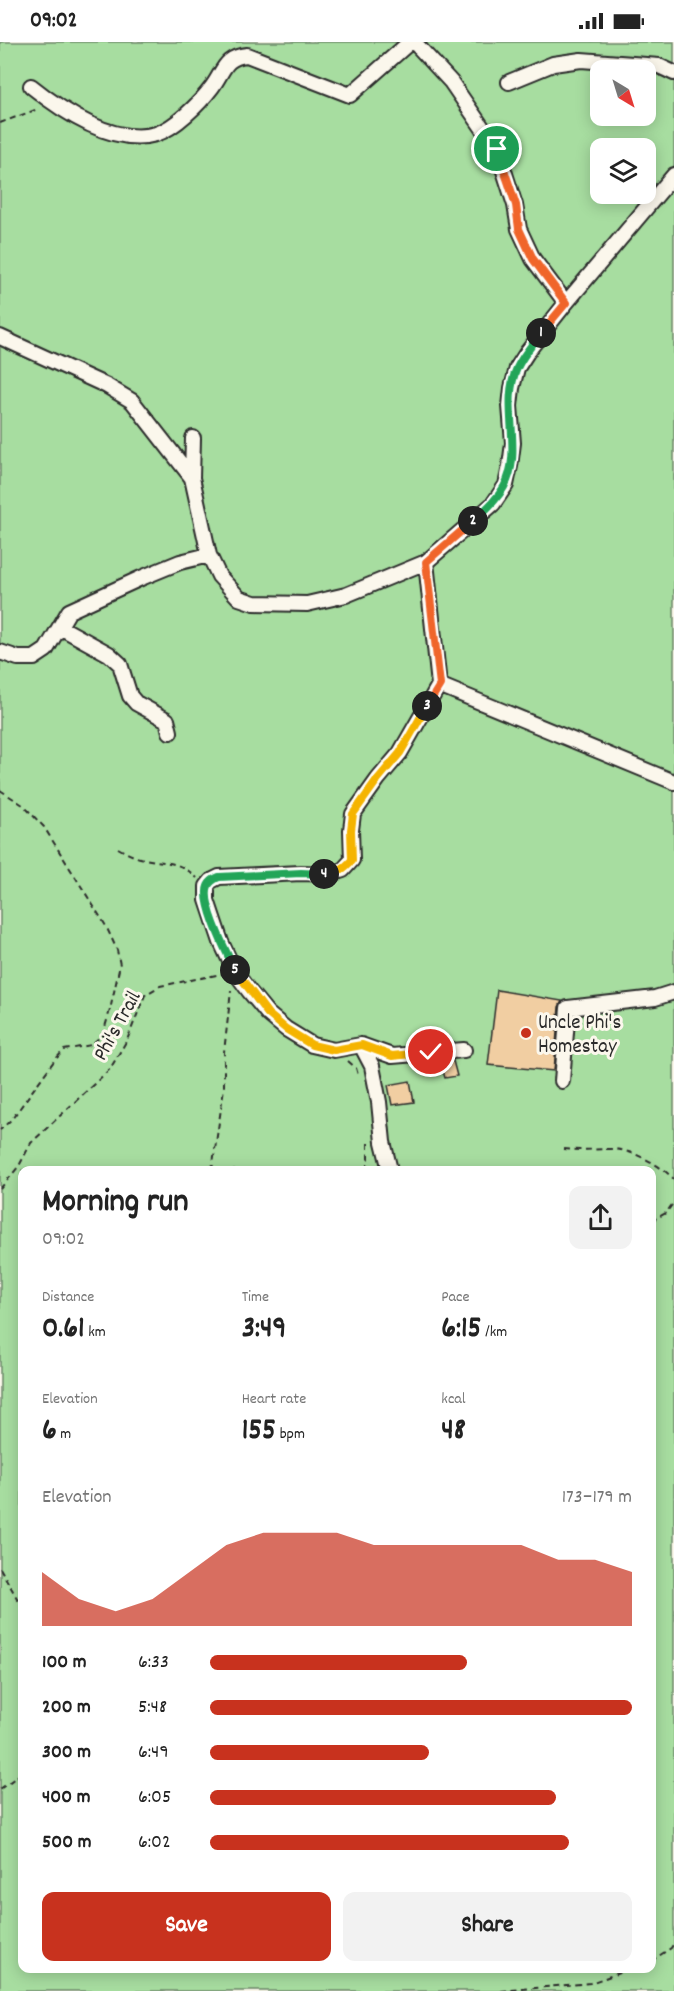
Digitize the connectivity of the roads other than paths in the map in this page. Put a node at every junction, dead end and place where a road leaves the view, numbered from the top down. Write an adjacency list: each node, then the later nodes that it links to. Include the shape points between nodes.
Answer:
1 (412, 42): 4 (street, via 350,95 247,55 235,56 189,112 156,134 125,137 98,128 52,103); 6 (street, via 451,82 497,149 516,205 519,229 533,259)
2 (674, 73): 3 (street, via 659,66 581,60 552,64)
3 (509, 82)
4 (31, 86)
5 (674, 175): 6 (street)
6 (566, 303): 11 (street, via 517,368 510,406 513,443 506,485 493,504)
7 (0, 337): 9 (street, via 132,401)
8 (193, 438): 9 (street)
9 (192, 478): 10 (street)
10 (209, 555): 11 (street, via 219,576 239,598 265,604 307,604 346,595); 12 (street, via 180,562 83,603 69,611)
11 (426, 562): 14 (street)
12 (60, 627): 13 (street, via 46,650 34,658); 15 (street, via 120,664 130,696 141,707 167,720)
13 (0, 652)
14 (440, 685): 16 (street); 18 (street, via 400,753 353,814 352,860 343,870 331,874 219,877 207,886 207,900 235,972 268,1014 312,1045 334,1050)
15 (170, 732)
16 (674, 782)
17 (674, 992): 20 (street, via 655,998 568,1008)
18 (362, 1045): 19 (street, via 392,1056); 21 (street, via 372,1066)
19 (464, 1050)
20 (562, 1081)
21 (389, 1166)

